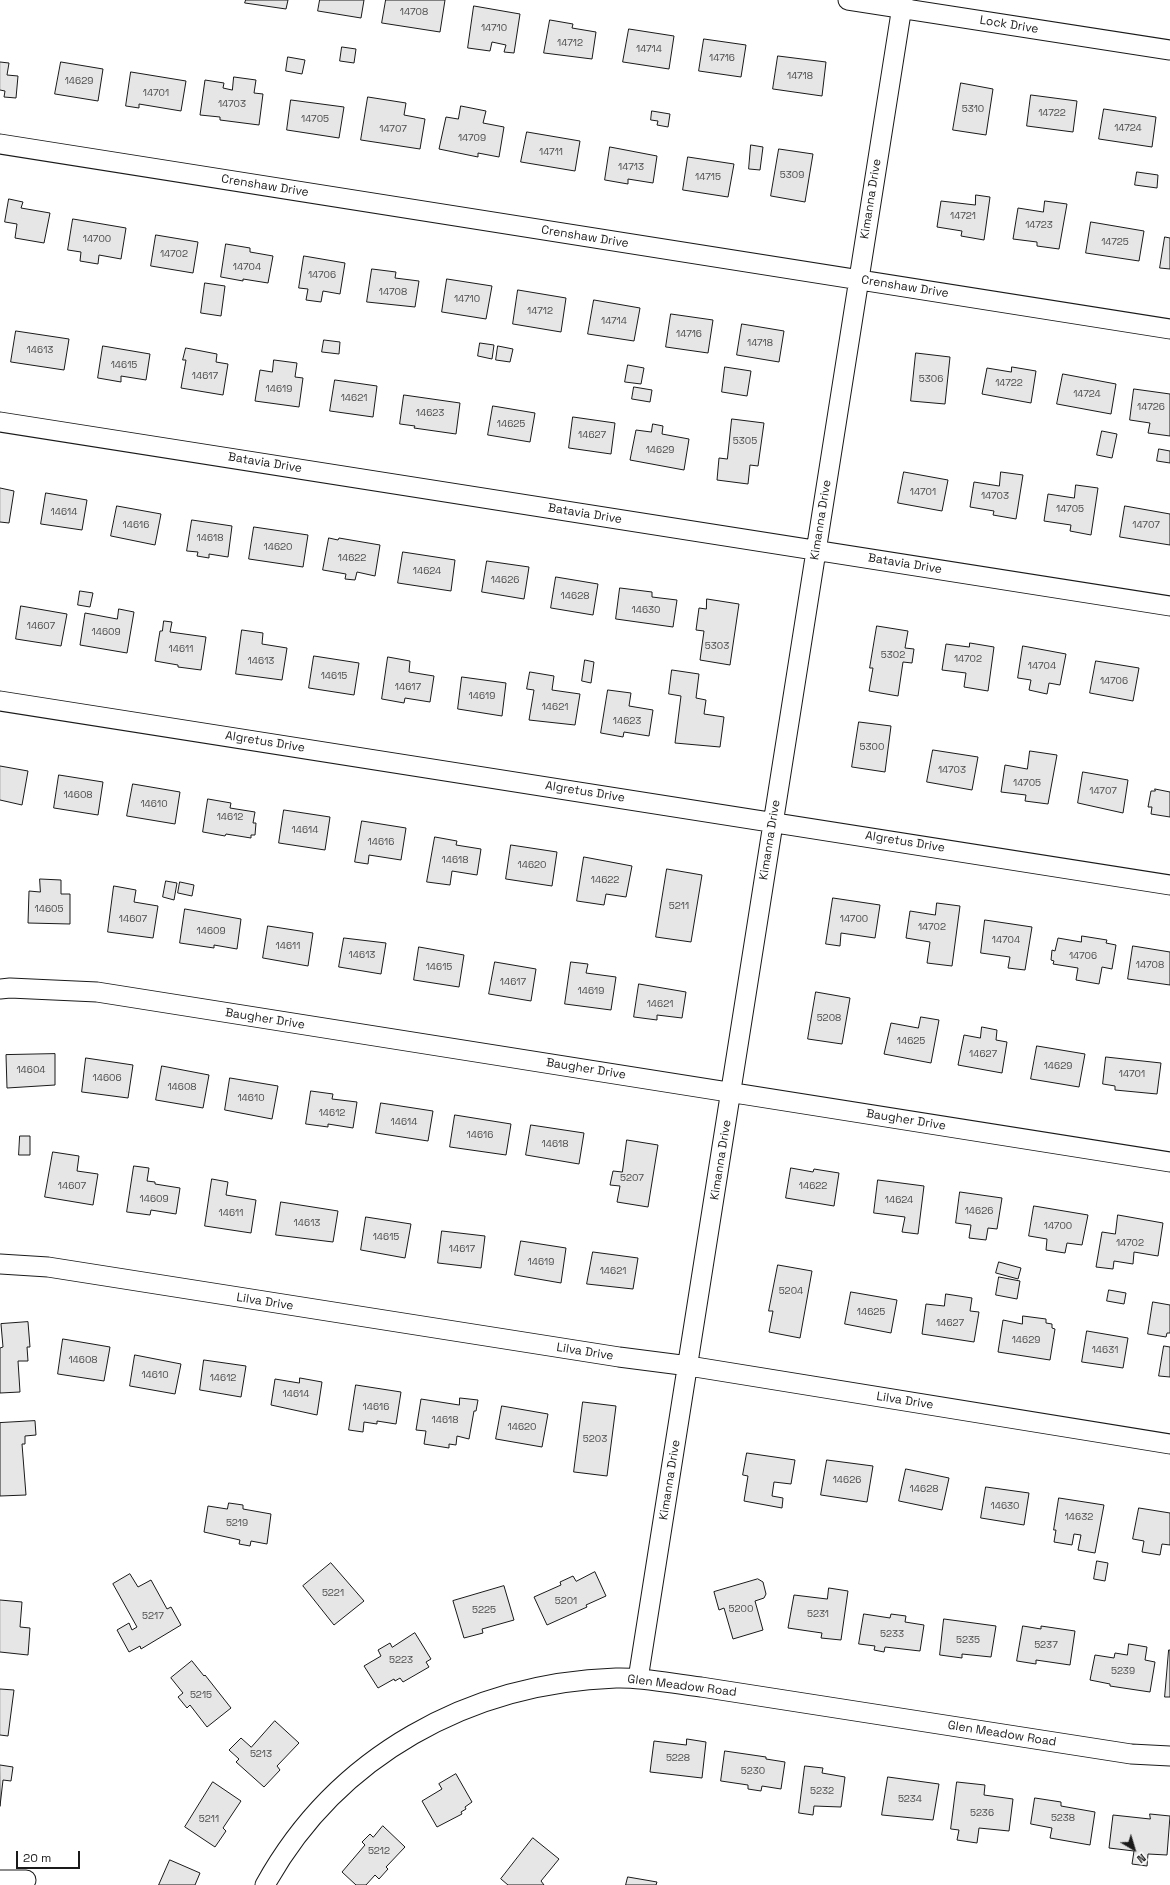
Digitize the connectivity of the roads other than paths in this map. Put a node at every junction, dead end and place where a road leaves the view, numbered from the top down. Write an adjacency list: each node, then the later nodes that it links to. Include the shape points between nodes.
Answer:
1 (848, 0): 2 (street, Lock Drive)
2 (902, 4): 3 (street, Lock Drive); 5 (street, Kimanna Drive)
3 (1170, 50)
4 (0, 144): 5 (street, Crenshaw Drive)
5 (859, 280): 6 (street, Crenshaw Drive); 8 (street, Kimanna Drive)
6 (1170, 329)
7 (0, 422): 8 (street, Batavia Drive)
8 (816, 550): 9 (street, Batavia Drive); 11 (street, Kimanna Drive)
9 (1170, 606)
10 (0, 701): 11 (street, Algretus Drive)
11 (773, 822): 12 (street, Algretus Drive); 14 (street, Kimanna Drive)
12 (1170, 885)
13 (0, 989): 14 (street, Baugher Drive, via 97,992)
14 (731, 1092): 15 (street, Baugher Drive); 17 (street, Kimanna Drive)
15 (1170, 1162)
16 (0, 1264): 17 (street, Lilva Drive, via 48,1267)
17 (689, 1366): 18 (street, Lilva Drive); 19 (street, Kimanna Drive)
18 (1170, 1444)
19 (638, 1679): 20 (street, Glen Meadow Road, via 1131,1754); 23 (street, Glen Meadow Road, via 564,1682 497,1697 457,1711 422,1728 365,1766 319,1809 294,1839)
20 (1170, 1756)
21 (0, 1880): 22 (street)
22 (26, 1880)
23 (265, 1885)

